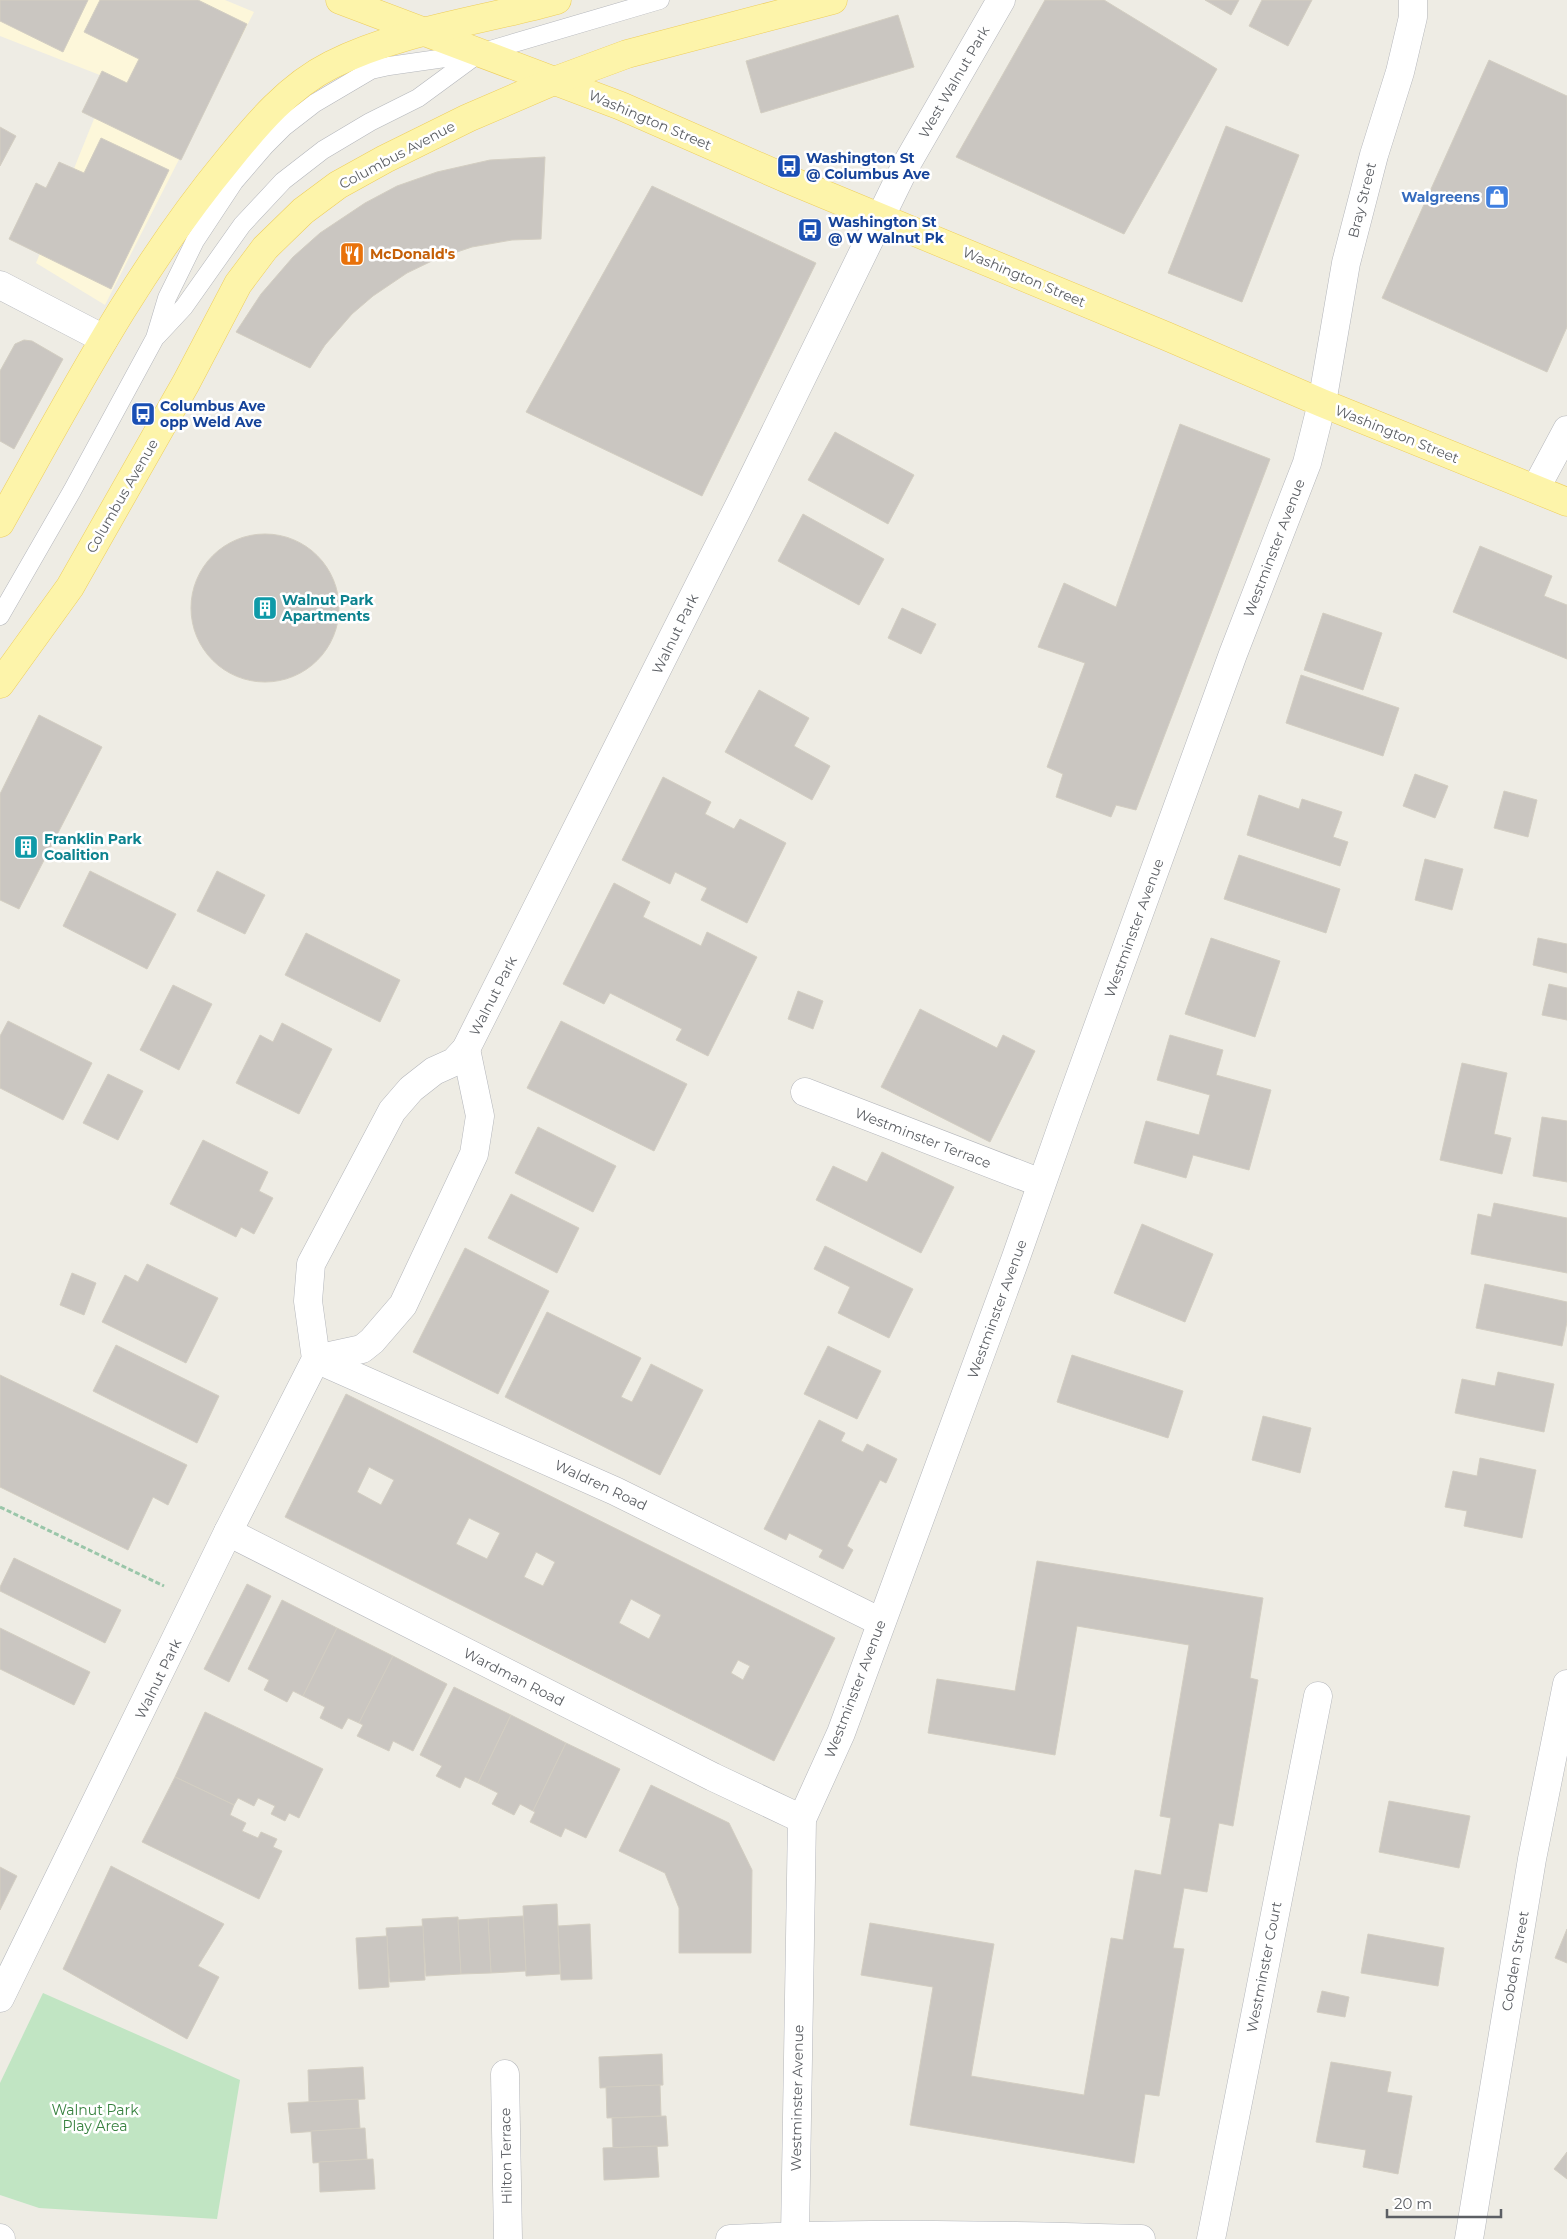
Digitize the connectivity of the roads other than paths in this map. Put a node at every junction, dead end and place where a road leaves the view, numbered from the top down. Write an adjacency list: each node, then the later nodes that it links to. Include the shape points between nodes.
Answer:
1 (340, 0): 7 (main road, Washington Street)
2 (557, 0): 7 (main road)
3 (660, 0): 8 (lane)
4 (833, 0): 9 (main road, Columbus Avenue, via 627,54)
5 (1001, 0): 10 (street, West Walnut Park)
6 (1413, 0): 14 (street, Bray Street, via 1413,17 1400,72 1346,263)
7 (426, 33): 8 (main road, Washington Street); 13 (main road, via 368,49 330,66 301,84 279,104 254,128 202,192)
8 (480, 53): 9 (main road, Washington Street); 12 (lane, via 437,86 322,150 289,176 242,224 184,307); 12 (lane, via 371,70 323,98 284,127 249,164 207,221 166,298)
9 (554, 81): 10 (main road, Washington Street, via 621,106); 20 (main road, Columbus Avenue, via 468,118 357,173 303,211 265,248 230,296 186,383 70,587)
10 (879, 217): 14 (main road, Washington Street); 21 (street, Walnut Park, via 741,502)
11 (0, 285): 13 (street)
12 (155, 338): 19 (lane)
13 (104, 339): 18 (main road)
14 (1322, 404): 16 (main road, Washington Street); 23 (street, Westminster Avenue, via 1307,463 1233,654)
15 (1567, 430): 16 (street)
16 (1536, 488): 17 (main road, Washington Street)
17 (1567, 502)
18 (0, 523)
19 (0, 616)
20 (0, 684)
21 (466, 1049): 24 (street, Walnut Park, via 454,1062 434,1071 411,1089 392,1111 311,1264 308,1301); 24 (street, Walnut Park, via 480,1116 474,1154 407,1296 397,1312 362,1349)
22 (805, 1092): 23 (street, Westminster Terrace)
23 (1041, 1183): 26 (street, Westminster Avenue)
24 (316, 1359): 25 (street, Walnut Park); 26 (street, Waldren Road, via 615,1491)
25 (228, 1532): 29 (street, Wardman Road); 30 (street, Walnut Park)
26 (881, 1622): 29 (street, Westminster Avenue, via 841,1733)
27 (1318, 1696): 36 (street, Westminster Court)
28 (1565, 1700): 37 (street, Cobden Street, via 1532,1859)
29 (802, 1819): 32 (street, Westminster Avenue)
30 (0, 1998)
31 (505, 2074): 33 (street, Hilton Terrace)
32 (795, 2236): 34 (street); 35 (street, via 973,2234)
33 (508, 2239)
34 (730, 2239)
35 (1141, 2239)
36 (1211, 2239)
37 (1468, 2239)

